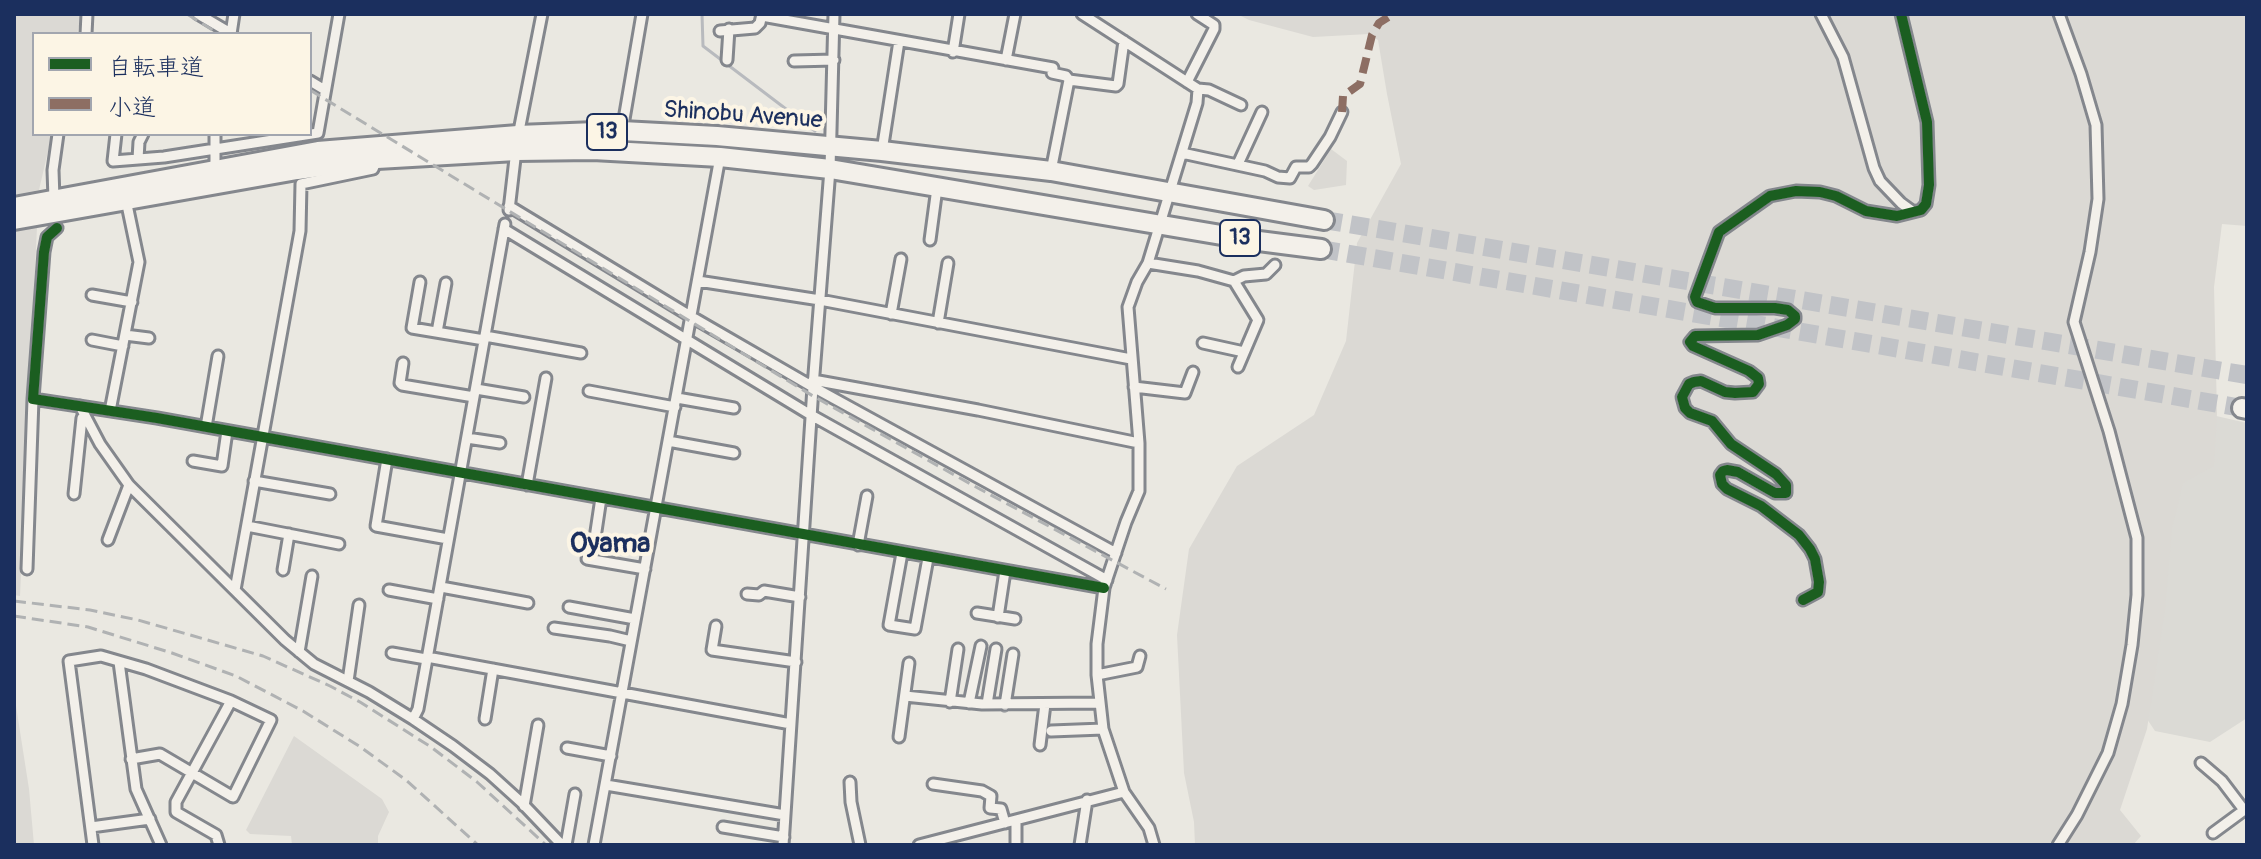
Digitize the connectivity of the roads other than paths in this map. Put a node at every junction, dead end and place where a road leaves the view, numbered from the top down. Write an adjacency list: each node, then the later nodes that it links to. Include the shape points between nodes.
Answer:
1 (198, 14): 15 (street)
2 (339, 14): 27 (street)
3 (542, 14): 37 (street)
4 (642, 14): 31 (street)
5 (834, 14): 14 (street)
6 (959, 14): 18 (street)
7 (1015, 14): 21 (street)
8 (1082, 14): 17 (street)
9 (1197, 14): 25 (street, via 1214,29)
10 (1821, 14): 54 (street, via 1843,57 1880,181)
11 (1901, 14): 54 (street, via 1928,140 1926,204)
12 (2059, 14): 218 (street, via 2096,125 2098,199 2074,322 2137,538 2137,595 2122,704 2108,753)
13 (762, 15): 14 (street); 19 (street, via 755,28 725,30)
14 (834, 29): 16 (street); 20 (street)
15 (228, 32)
16 (899, 41): 18 (street); 40 (street)
17 (1124, 41): 23 (street, via 1116,86); 25 (street)
18 (953, 52): 21 (street)
19 (727, 60)
20 (834, 60): 22 (street); 38 (street)
21 (1006, 60): 23 (street, via 1053,68 1052,73)
22 (794, 61)
23 (1069, 80): 47 (street)
24 (312, 82): 27 (street)
25 (1187, 82): 26 (street)
26 (1198, 89): 28 (street); 41 (street)
27 (325, 90): 36 (street)
28 (1241, 105)
29 (1262, 112): 45 (street)
30 (1342, 112): 45 (street, via 1312,164 1296,167 1290,178)
31 (622, 131): 37 (highway, Shinobu Avenue / 13); 38 (highway, Shinobu Avenue / 13)
32 (58, 136): 53 (street)
33 (116, 136): 43 (street, via 113,161)
34 (142, 136): 43 (street)
35 (215, 136): 39 (street)
36 (318, 142): 37 (highway, Shinobu Avenue / 13); 39 (street); 48 (highway, Shinobu Avenue / 13)
37 (517, 143): 42 (highway, Shinobu Avenue / 13); 44 (highway, Shinobu Avenue / 13); 72 (street, via 509,208)
38 (830, 146): 40 (highway, Shinobu Avenue / 13); 46 (street)
39 (214, 150): 43 (street); 48 (street)
40 (882, 151): 47 (highway, Shinobu Avenue / 13)
41 (1182, 153): 45 (street); 50 (street)
42 (720, 157): 46 (highway, Shinobu Avenue / 13); 64 (street)
43 (138, 159)
44 (377, 159): 48 (highway, Shinobu Avenue / 13); 104 (street, via 373,169 301,184 300,231)
45 (1238, 164)
46 (830, 169): 49 (highway, Shinobu Avenue / 13); 69 (street)
47 (1051, 171): 50 (highway, Shinobu Avenue / 13)
48 (216, 177): 51 (highway, Shinobu Avenue / 13); 53 (highway, Shinobu Avenue / 13)
49 (937, 188): 57 (highway, Shinobu Avenue / 13); 58 (street)
50 (1168, 193): 56 (highway, Shinobu Avenue / 13); 57 (street)
51 (126, 200): 53 (highway, Shinobu Avenue / 13); 70 (street, via 139,262)
52 (14, 207): 53 (highway, Shinobu Avenue / 13)
53 (51, 210): 55 (highway, Shinobu Avenue / 13); 95 (street)
54 (1912, 211): 145 (street, via 1897,216 1866,211 1836,196 1806,191 1770,196 1719,232 1696,291 1697,302 1715,308 1775,308 1795,316 1787,325 1758,335 1695,336 1693,346 1749,371 1759,384 1753,392 1735,393 1694,382 1682,397 1690,413 1712,421 1731,444 1786,485 1786,493 1775,493 1738,472 1720,475 1727,489 1761,506 1810,549 1818,592)
55 (14, 220)
56 (1324, 220)
57 (1159, 224): 59 (highway, Shinobu Avenue / 13); 62 (street)
58 (930, 240)
59 (1321, 249)
60 (901, 259): 71 (street)
61 (948, 263): 73 (street)
62 (1148, 263): 65 (street); 85 (street, via 1128,307)
63 (1275, 265): 65 (street, via 1266,274)
64 (698, 281): 69 (street); 72 (street)
65 (1234, 281): 82 (street, via 1258,320)
66 (420, 282): 74 (street, via 412,328)
67 (446, 283): 74 (street)
68 (92, 295): 70 (street)
69 (820, 300): 71 (street); 90 (street)
70 (132, 302): 75 (street)
71 (891, 314): 73 (street)
72 (692, 317): 79 (street); 90 (street)
73 (938, 323): 85 (street)
74 (437, 332): 77 (street)
75 (125, 335): 76 (street); 81 (street)
76 (149, 338)
77 (485, 338): 79 (street, via 505,226); 83 (street); 93 (street)
78 (92, 340): 81 (street)
79 (687, 340): 96 (street); 100 (street)
80 (1203, 343): 82 (street)
81 (123, 346): 99 (street)
82 (1244, 352): 87 (street)
83 (581, 353)
84 (218, 356): 102 (street)
85 (1131, 359): 91 (street)
86 (403, 363): 93 (street, via 402,385)
87 (1238, 367)
88 (1193, 372): 91 (street, via 1185,393)
89 (546, 378): 115 (street)
90 (813, 384): 100 (street); 108 (street); 130 (street)
91 (1134, 387): 108 (street)
92 (589, 391): 96 (street)
93 (475, 393): 94 (street); 105 (street)
94 (524, 397)
95 (33, 399): 97 (street); 133 (street)
96 (676, 402): 98 (street); 106 (street)
97 (80, 406): 99 (street); 101 (street)
98 (734, 408)
99 (110, 411): 102 (street)
100 (811, 415): 123 (street); 138 (street)
101 (85, 416): 114 (street); 116 (street)
102 (206, 427): 103 (street)
103 (227, 431): 104 (street); 111 (street, via 222,466)
104 (262, 437): 110 (street); 113 (street)
105 (467, 438): 107 (street); 112 (street)
106 (668, 441): 109 (street); 120 (street)
107 (500, 443)
108 (1139, 443): 130 (street, via 1139,491)
109 (734, 453)
110 (387, 459): 112 (street); 125 (street, via 376,526)
111 (193, 461)
112 (461, 473): 115 (street); 125 (street)
113 (254, 481): 117 (street); 121 (street)
114 (129, 485): 126 (street); 140 (street)
115 (527, 485): 119 (street)
116 (74, 494)
117 (330, 494)
118 (867, 496): 128 (street)
119 (601, 498): 120 (street); 124 (street)
120 (656, 508): 123 (street); 134 (street)
121 (247, 526): 122 (street); 140 (street)
122 (289, 534): 127 (street); 135 (street)
123 (804, 536): 128 (street); 143 (street)
124 (595, 538)
125 (448, 539): 139 (street)
126 (108, 540)
127 (339, 544)
128 (858, 545): 129 (street)
129 (902, 553): 131 (street); 131 (street, via 889,625 915,629)
130 (1116, 553): 138 (street)
131 (928, 558): 136 (street)
132 (587, 559): 134 (street)
133 (27, 569)
134 (645, 569): 151 (street)
135 (283, 570)
136 (1005, 571): 138 (street); 150 (street)
137 (312, 576): 159 (street)
138 (1106, 584): 168 (street, via 1097,632)
139 (441, 587): 144 (street); 146 (street)
140 (235, 590): 159 (street)
141 (389, 590): 144 (street)
142 (747, 594): 143 (street)
143 (800, 597): 165 (street)
144 (438, 599): 163 (street)
145 (1803, 600)
146 (528, 603)
147 (359, 605): 169 (street)
148 (569, 607): 151 (street)
149 (977, 613): 150 (street)
150 (998, 617): 152 (street)
151 (635, 619): 155 (street)
152 (1015, 619)
153 (716, 626): 165 (street, via 712,650)
154 (554, 628): 155 (street)
155 (631, 641): 170 (street)
156 (981, 646): 174 (street)
157 (958, 649): 173 (street)
158 (996, 649): 176 (street)
159 (299, 652): 169 (street)
160 (392, 653): 163 (street)
161 (1013, 654): 178 (street)
162 (1140, 656): 168 (street, via 1137,667)
163 (427, 658): 167 (street); 179 (street)
164 (119, 662): 172 (street); 189 (street); 204 (street, via 101,656 69,661)
165 (796, 662): 181 (street)
166 (909, 663): 171 (street)
167 (493, 669): 170 (street); 180 (street)
168 (1097, 675): 175 (street)
169 (348, 681): 179 (street)
170 (622, 693): 181 (street); 188 (street)
171 (905, 696): 173 (street); 185 (street)
172 (231, 701): 191 (street); 191 (street, via 271,720 233,797)
173 (950, 702): 174 (street)
174 (969, 703): 176 (street)
175 (1100, 703): 177 (street); 183 (street)
176 (987, 704): 178 (street)
177 (1045, 704): 178 (street); 186 (street)
178 (1005, 705)
179 (413, 719): 198 (street, via 490,774)
180 (485, 719)
181 (791, 724): 200 (street)
182 (538, 725): 198 (street)
183 (1103, 729): 184 (street); 195 (street)
184 (1051, 731)
185 (899, 737)
186 (1040, 745)
187 (567, 748): 188 (street)
188 (611, 756): 194 (street)
189 (131, 759): 191 (street, via 160,754); 201 (street, via 136,789)
190 (2201, 763): 199 (street)
191 (193, 773): 210 (street, via 176,812 216,835)
192 (850, 782): 213 (street)
193 (933, 784): 203 (street, via 982,791 991,796 990,808 1001,809)
194 (606, 785): 200 (street); 212 (street)
195 (1124, 792): 197 (street); 217 (street, via 1149,828)
196 (575, 794): 211 (street)
197 (1087, 800): 202 (street); 216 (street)
198 (524, 806): 211 (street)
199 (2245, 809): 206 (street)
200 (785, 815): 207 (street)
201 (150, 819): 204 (street); 209 (street)
202 (1016, 820): 203 (street); 215 (street)
203 (1005, 823): 214 (street)
204 (91, 827): 208 (street)
205 (723, 827): 207 (street)
206 (2213, 833)
207 (784, 841)
208 (93, 845)
209 (161, 845)
210 (219, 845)
211 (564, 845)
212 (594, 845)
213 (860, 845)
214 (919, 845)
215 (1016, 845)
216 (1080, 845)
217 (1154, 845)
218 (2058, 845)

